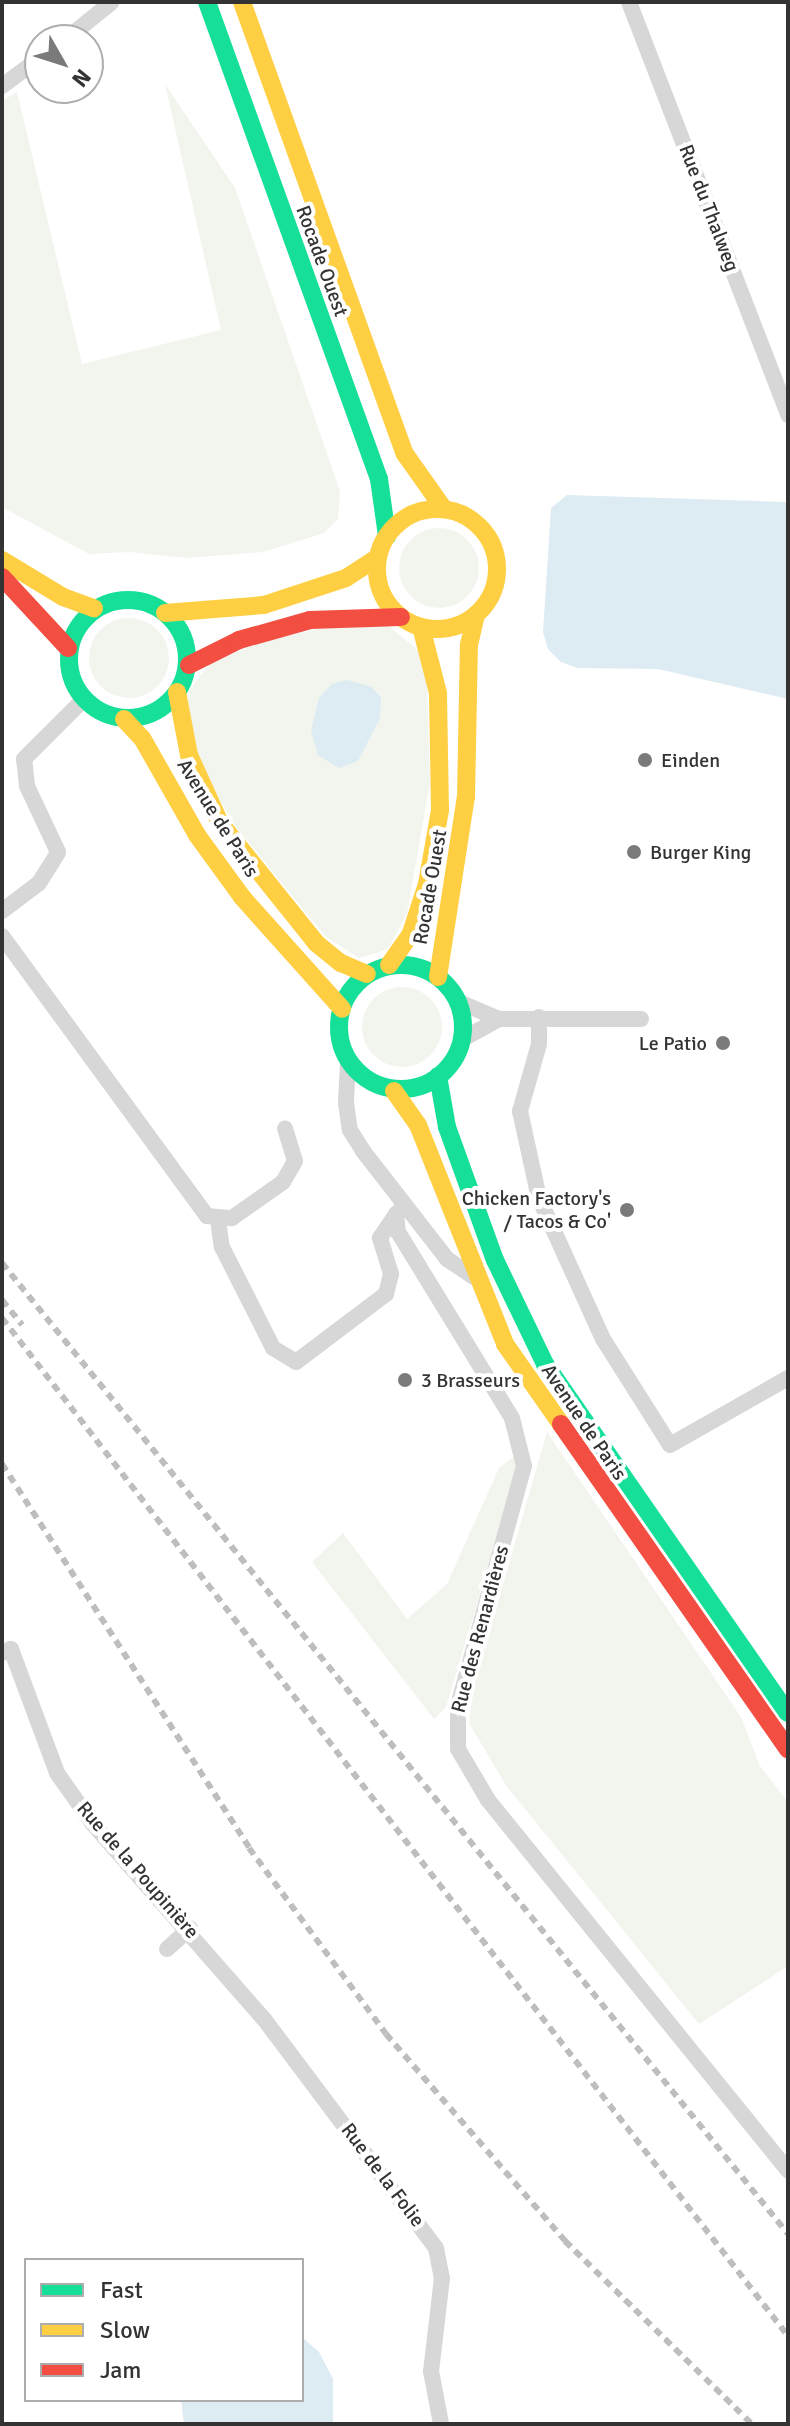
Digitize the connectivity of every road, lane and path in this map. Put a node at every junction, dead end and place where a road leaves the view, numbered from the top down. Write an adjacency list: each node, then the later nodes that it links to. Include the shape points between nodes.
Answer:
1 (112, 2): 5 (street)
2 (207, 2): 10 (main road, Rocade Ouest, via 379,479)
3 (242, 2): 9 (main road, Rocade Ouest, via 405,454)
4 (629, 2): 8 (street, Rue du Thalweg)
5 (85, 24)
6 (24, 70): 7 (street)
7 (2, 86)
8 (788, 415)
9 (444, 509): 10 (main road, via 411,514); 16 (main road, via 476,522 495,551 495,586)
10 (387, 536): 11 (main road)
11 (378, 557): 15 (main road, via 346,578 264,605); 17 (main road, via 381,590)
12 (2, 560): 14 (main road, via 63,597)
13 (2, 577): 19 (main road)
14 (94, 608): 15 (main road, via 119,600); 19 (main road)
15 (165, 613): 20 (main road, via 183,637)
16 (476, 615): 18 (main road, via 459,625); 28 (main road, Rocade Ouest, via 469,645 464,823)
17 (401, 617): 18 (main road); 20 (main road, via 310,620 239,640)
18 (421, 627): 26 (main road, Rocade Ouest, via 440,706 440,810 411,933)
19 (68, 648): 22 (main road, via 70,676)
20 (189, 665): 21 (main road)
21 (177, 692): 23 (main road, via 155,714); 27 (main road, Avenue de Paris, via 189,755 220,823 316,943 341,963)
22 (83, 700): 23 (main road); 24 (street, via 24,759 32,798 58,852 39,883)
23 (124, 719): 30 (main road, Avenue de Paris, via 142,738 197,835 242,897)
24 (2, 911)
25 (2, 936): 40 (street, via 200,1208)
26 (389, 965): 27 (main road); 28 (main road, via 416,966)
27 (367, 974): 30 (main road)
28 (438, 977): 29 (main road)
29 (457, 1001): 32 (street); 34 (main road)
30 (342, 1009): 35 (main road, via 339,1036)
31 (539, 1017): 32 (street); 33 (street); 42 (street, via 539,1044 520,1111 539,1198 603,1339 670,1445)
32 (499, 1019): 34 (street)
33 (641, 1019)
34 (461, 1040): 36 (main road)
35 (348, 1063): 37 (main road, via 369,1081); 39 (street, Rue des Renardières, via 350,1130)
36 (438, 1076): 37 (main road); 44 (main road, Avenue de Paris, via 447,1127 495,1260 545,1364)
37 (394, 1091): 41 (main road, Avenue de Paris, via 418,1125)
38 (285, 1129): 40 (street, via 294,1146 292,1172 232,1218)
39 (400, 1210): 40 (street, via 380,1238 391,1274 386,1294 296,1362 273,1348 222,1247); 41 (street, Rue des Renardières, via 447,1259); 49 (street, Rue des Renardières, via 403,1241 521,1440 521,1480 455,1718 466,1767)
40 (218, 1220)
41 (474, 1277): 45 (main road, Avenue de Paris, via 505,1344 546,1408)
42 (788, 1378)
43 (5, 1646): 46 (street, Rue de la Poupinière, via 57,1773 93,1824)
44 (788, 1713)
45 (788, 1750)
46 (190, 1928): 47 (street); 48 (street, Rue de la Poupinière)
47 (167, 1949)
48 (219, 1963): 50 (street, Rue de la Folie, via 436,2248 442,2278 431,2371)
49 (788, 2171)
50 (441, 2424)

